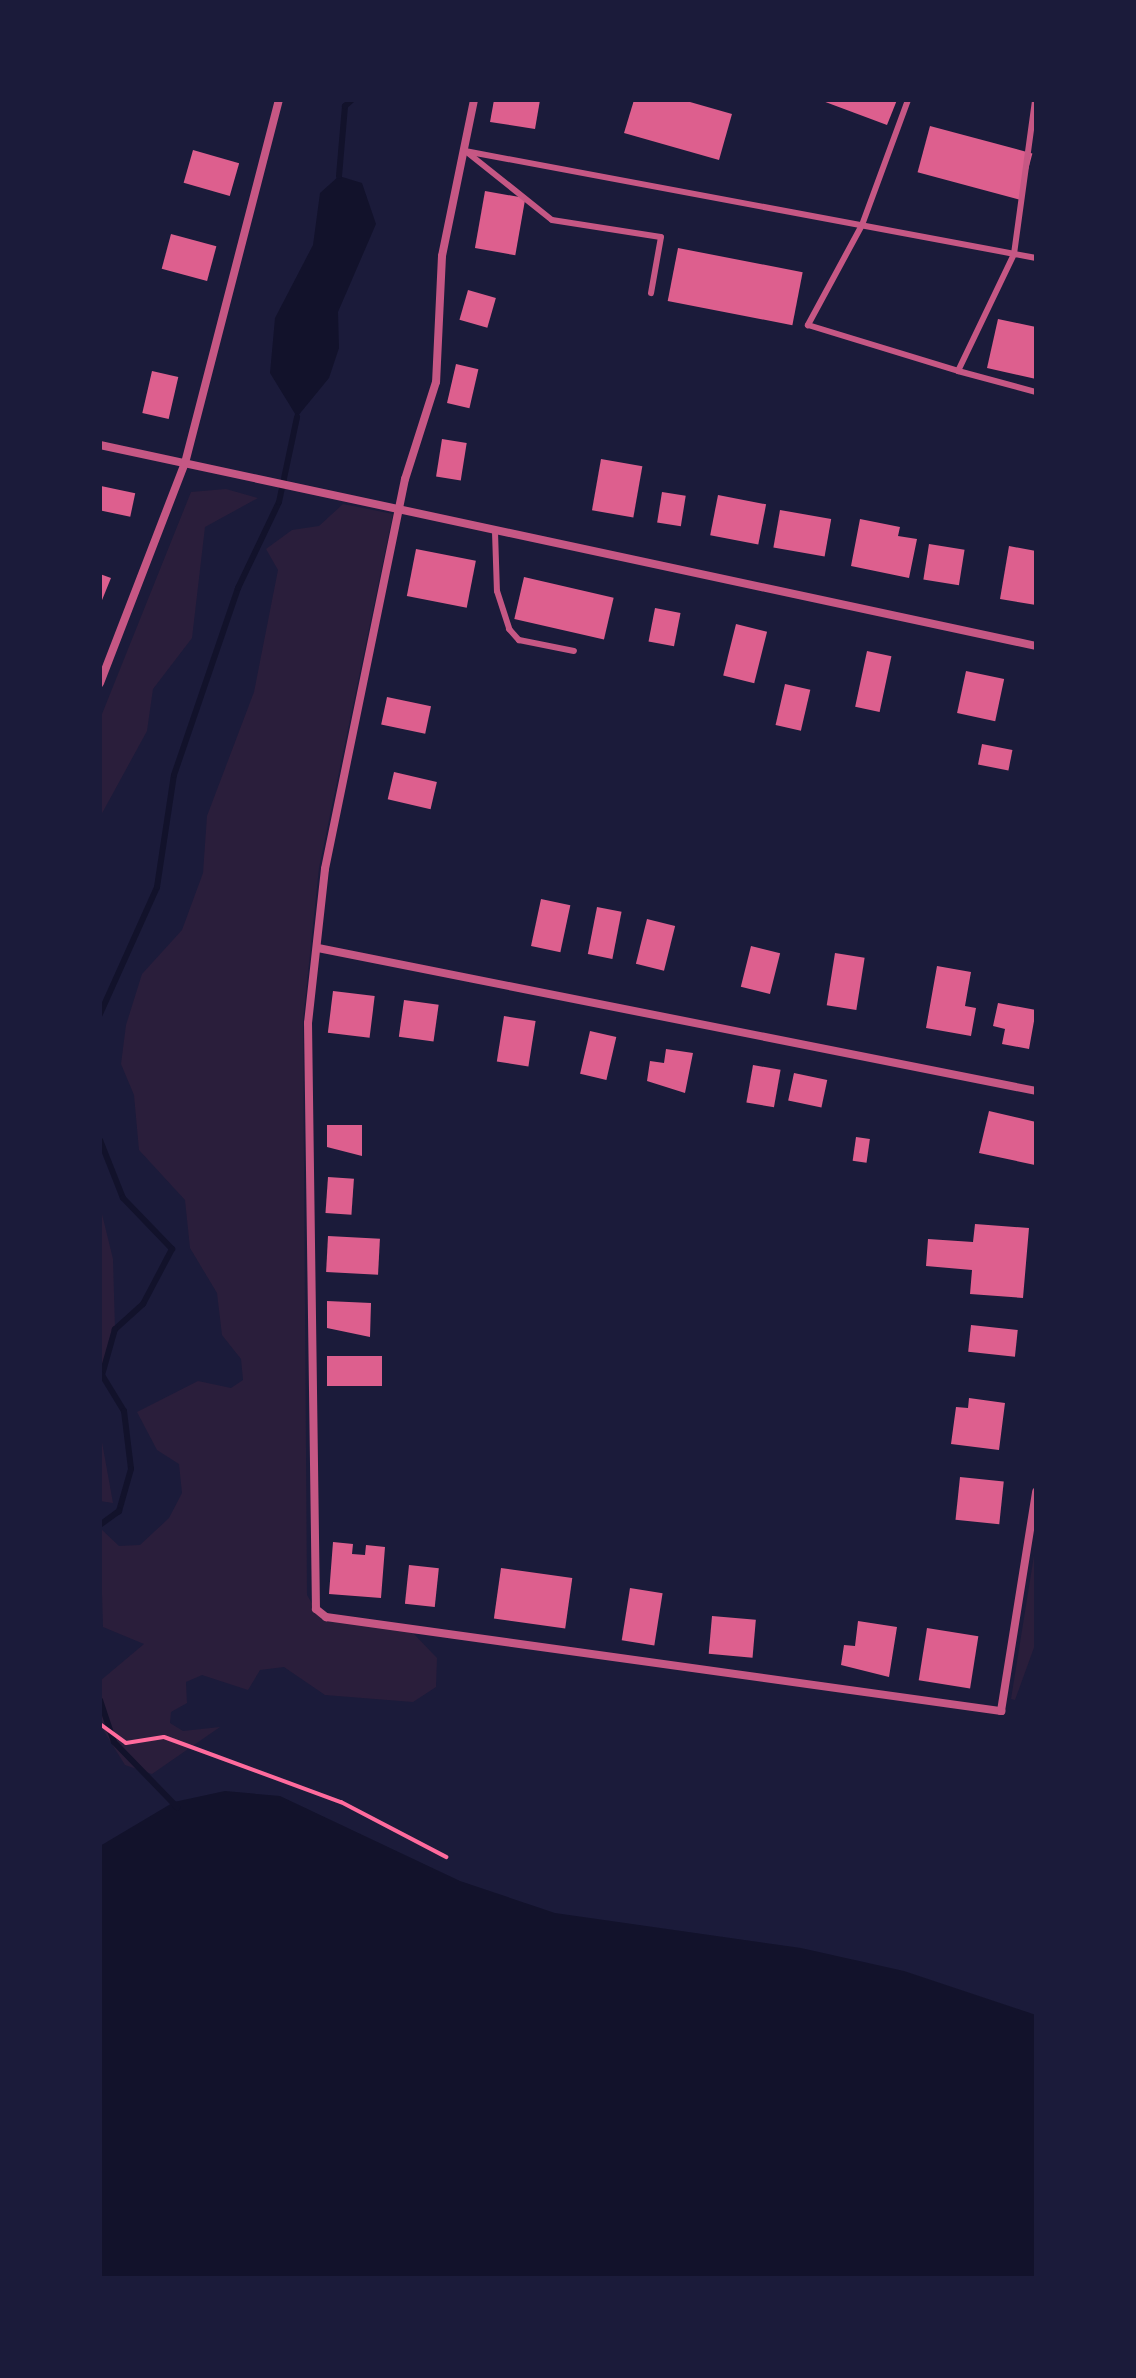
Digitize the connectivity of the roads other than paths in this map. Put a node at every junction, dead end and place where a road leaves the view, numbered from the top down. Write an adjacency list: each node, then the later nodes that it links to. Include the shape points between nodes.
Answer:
1 (279, 100): 13 (street)
2 (474, 100): 5 (street)
3 (908, 100): 6 (lane)
4 (1035, 100): 7 (lane)
5 (465, 151): 6 (lane); 9 (lane, via 552,220 661,237); 14 (street, via 442,256 436,382)
6 (862, 225): 7 (lane); 10 (lane, via 808,325)
7 (1014, 254): 8 (lane); 10 (lane)
8 (1036, 258)
9 (651, 293)
10 (958, 371): 11 (lane)
11 (1036, 392)
12 (100, 445): 13 (street)
13 (185, 463): 14 (street); 18 (street)
14 (400, 507): 15 (street); 19 (street, via 325,869)
15 (495, 532): 16 (street); 17 (lane, via 497,591 509,629 519,640)
16 (1036, 646)
17 (574, 651)
18 (100, 683)
19 (318, 948): 20 (street); 21 (street, via 308,1023 316,1609 326,1617 1001,1711)
20 (1036, 1091)
21 (1036, 1492)

